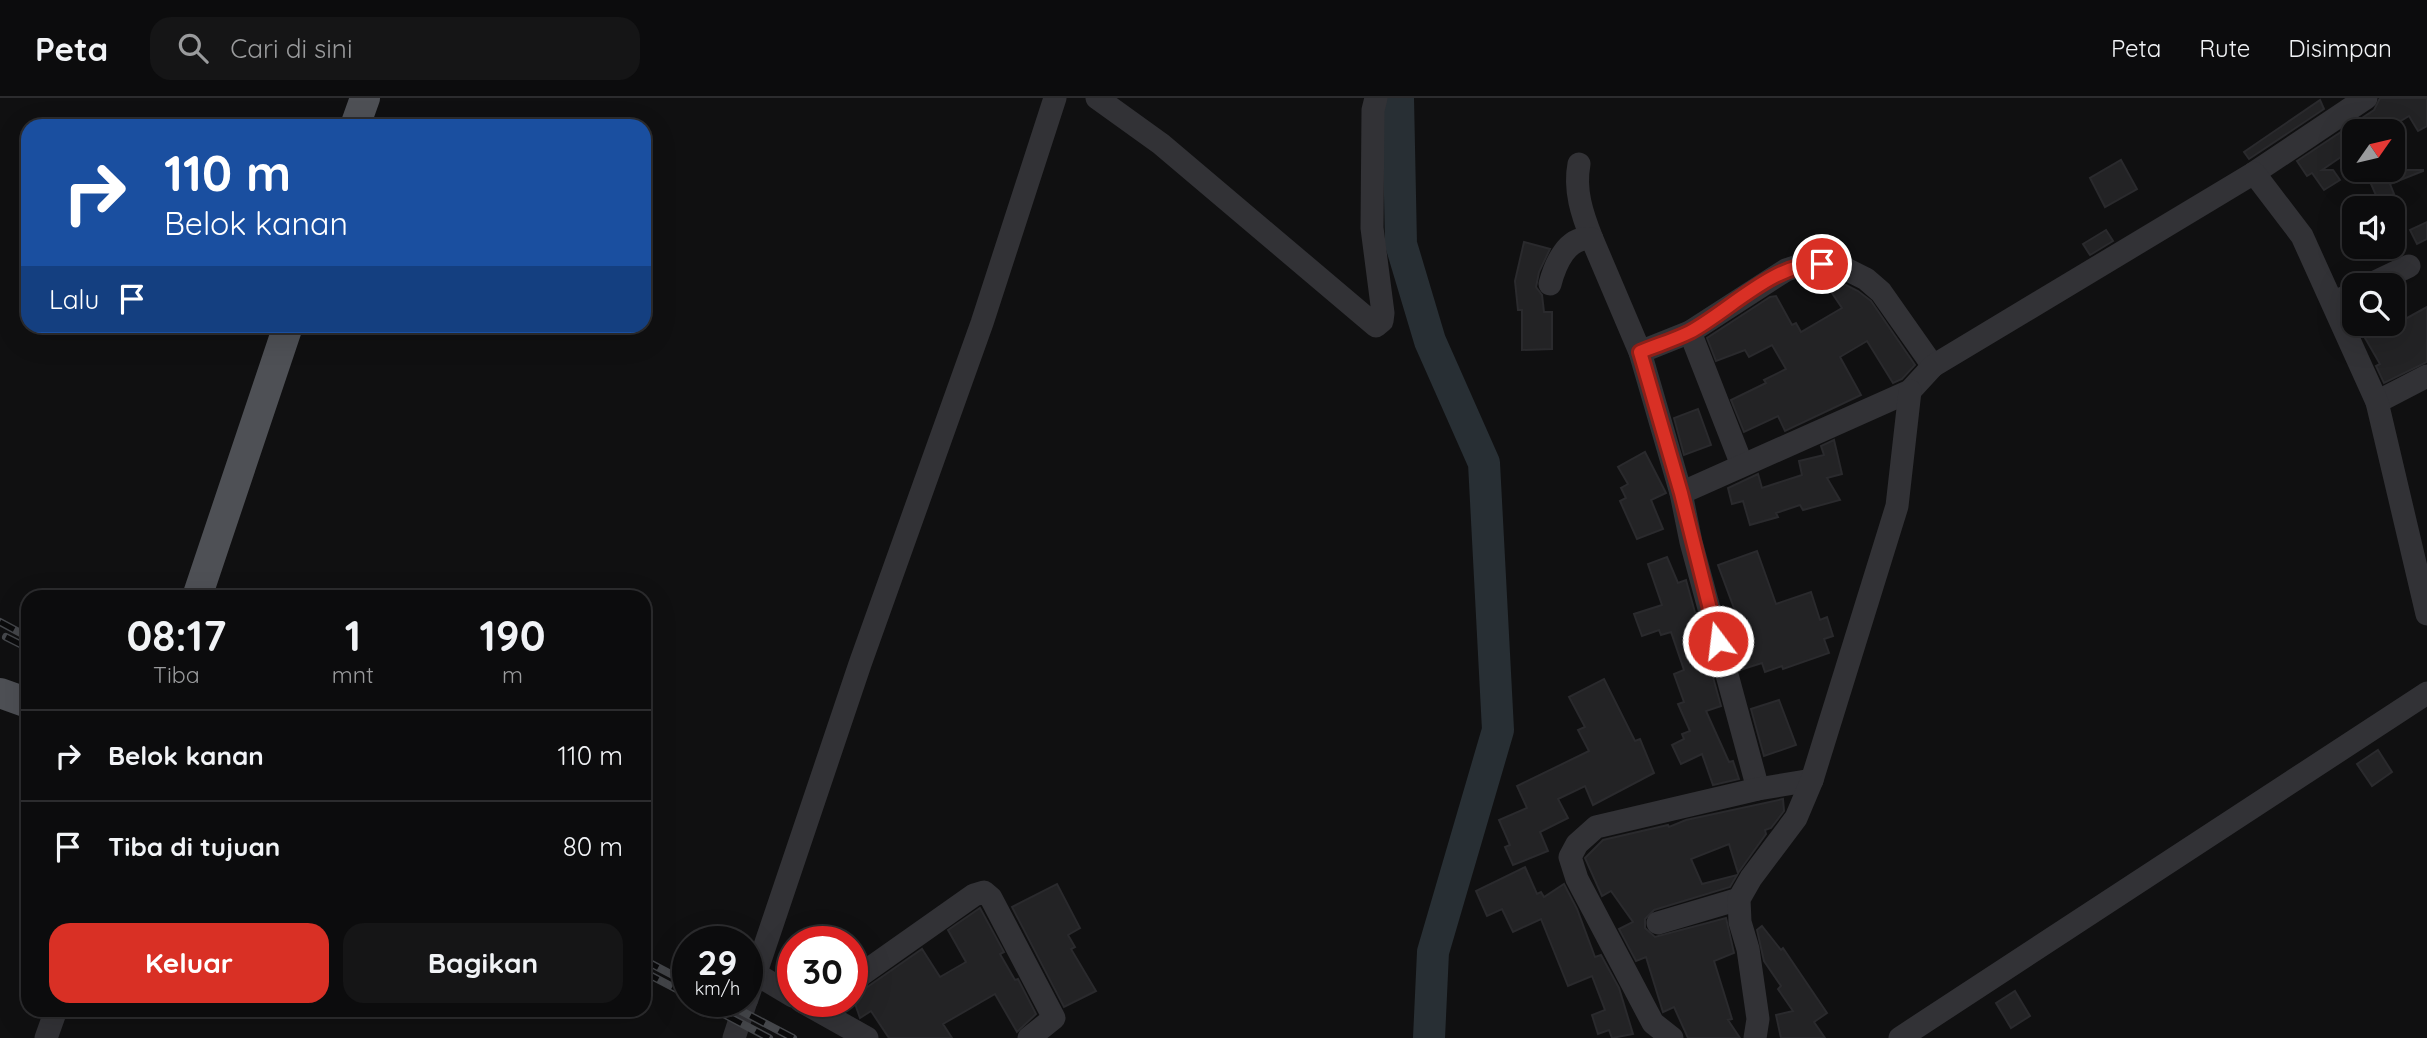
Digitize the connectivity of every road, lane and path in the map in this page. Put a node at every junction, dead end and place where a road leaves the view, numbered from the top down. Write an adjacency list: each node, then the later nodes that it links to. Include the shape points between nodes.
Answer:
1 (365, 98): 6 (main road)
2 (1055, 98): 34 (street, via 982,323)
3 (1097, 98): 4 (street, via 1161,144 1377,326 1383,313 1372,228)
4 (1376, 98)
5 (2366, 98): 8 (street)
6 (358, 119)
7 (1579, 164): 9 (street, via 1576,180)
8 (2255, 173): 13 (street); 18 (street)
9 (1592, 239): 12 (street, via 1580,239 1566,250 1556,262); 17 (street)
10 (2409, 265): 11 (street)
11 (2393, 273)
12 (1550, 284)
13 (2342, 296)
14 (1690, 332): 17 (street); 18 (street, via 1786,270 1807,263 1836,264 1881,292); 22 (street)
15 (286, 333): 25 (main road)
16 (2355, 336): 21 (street)
17 (1640, 352): 23 (street)
18 (1933, 366): 20 (street)
19 (2427, 376): 21 (street)
20 (1910, 391): 22 (street); 30 (street, via 1897,506)
21 (2377, 402): 24 (street)
22 (1742, 465): 23 (street)
23 (1681, 493): 31 (street)
24 (2417, 538): 26 (street)
25 (199, 590)
26 (2427, 614)
27 (2427, 692): 45 (street)
28 (0, 694): 29 (main road)
29 (21, 701)
30 (1812, 780): 31 (street); 32 (street, via 1796,818)
31 (1758, 789): 43 (street, via 1596,827 1570,857 1653,1023)
32 (1739, 900): 33 (street); 44 (street, via 1758,1019)
33 (1658, 923)
34 (763, 953)
35 (868, 970): 42 (street, via 984,892 1054,1018)
36 (53, 1017): 39 (street)
37 (741, 1017): 40 (street)
38 (839, 1017): 41 (street)
39 (46, 1038)
40 (734, 1038)
41 (867, 1038)
42 (1030, 1038)
43 (1672, 1038)
44 (1755, 1038)
45 (1900, 1038)

